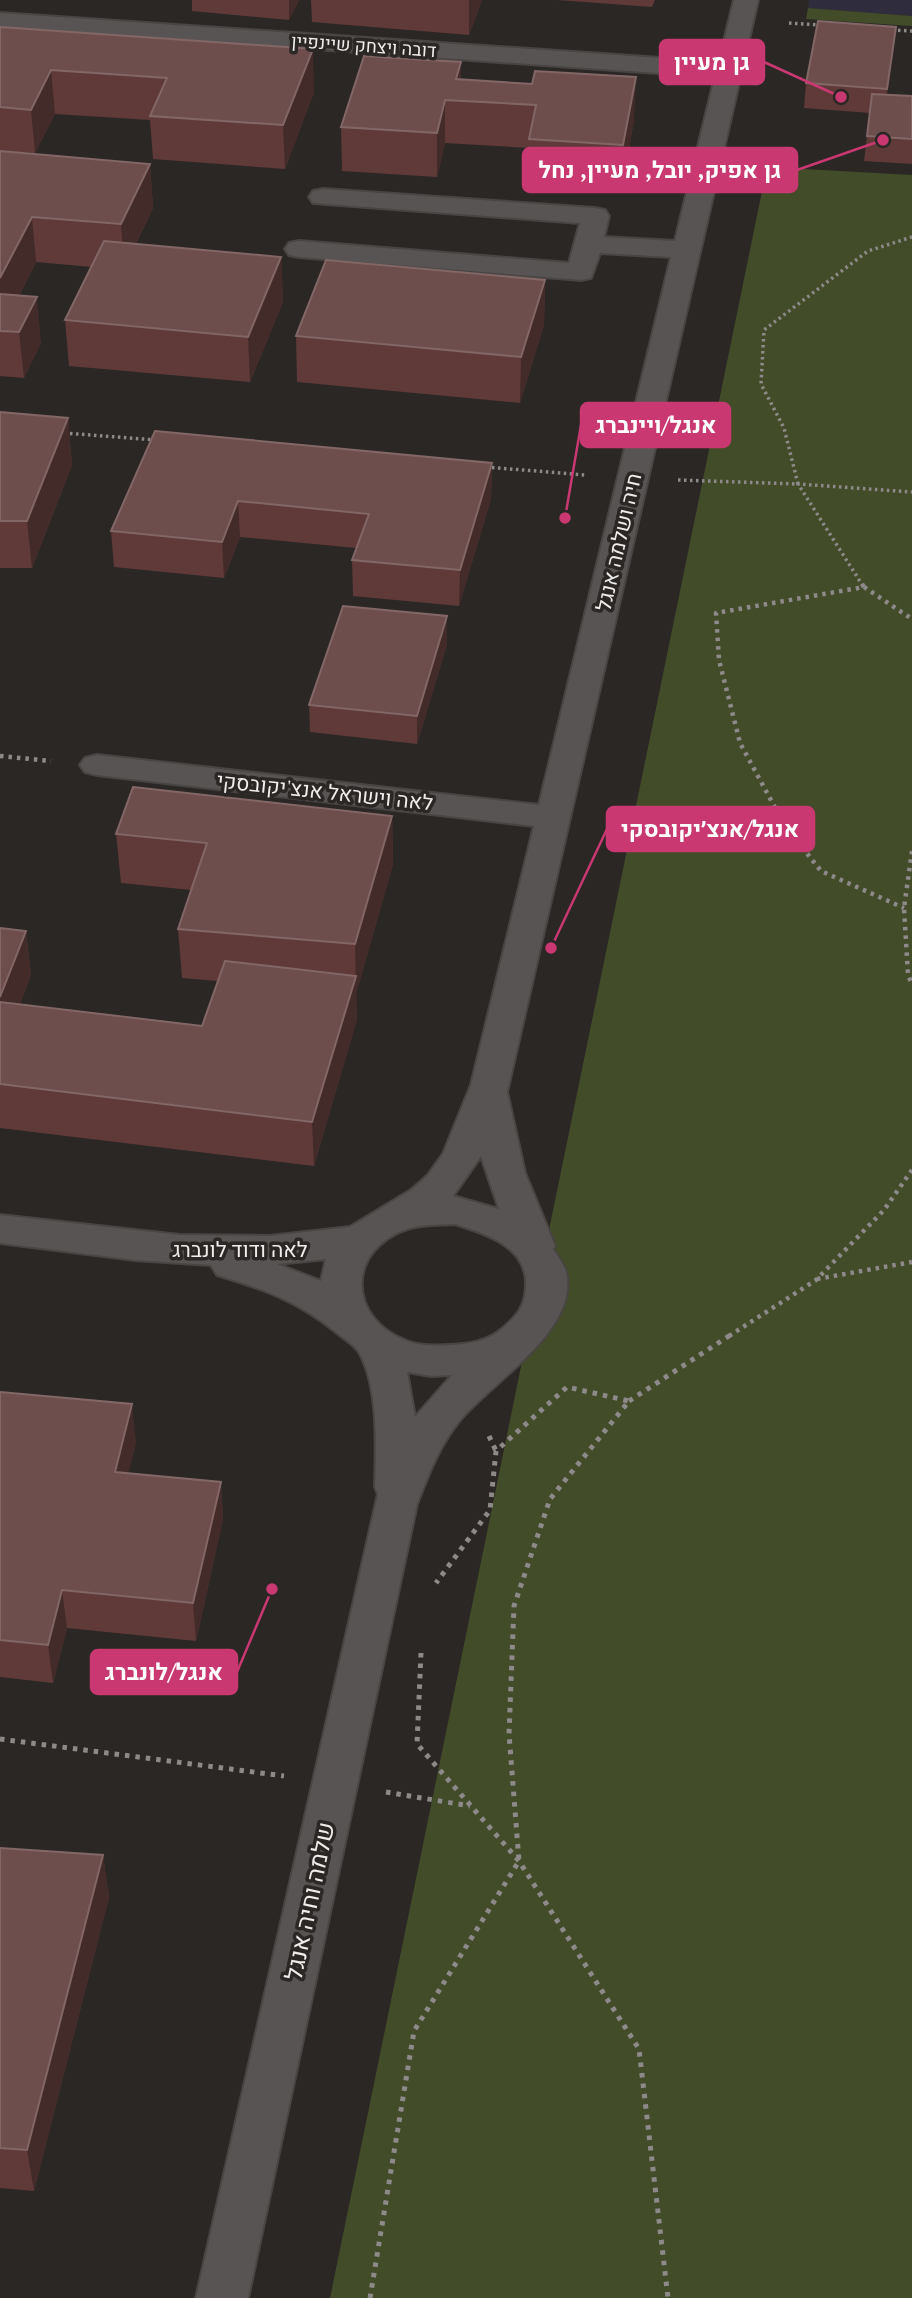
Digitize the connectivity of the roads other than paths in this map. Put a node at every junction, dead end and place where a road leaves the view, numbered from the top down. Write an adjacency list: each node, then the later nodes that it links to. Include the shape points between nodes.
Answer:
1 (747, 0): 3 (street, חיה ושלמה אנגל)
2 (0, 20): 3 (street, דובה ויצחק שיינפיין)
3 (729, 70): 7 (street, חיה ושלמה אנגל)
4 (323, 197): 5 (street, via 595,216)
5 (588, 244): 6 (street, via 581,272); 7 (street)
6 (299, 250)
7 (686, 250): 9 (street, חיה ושלמה אנגל)
8 (97, 765): 9 (street, לאה וישראל אנצ'יקובסקי)
9 (553, 817): 10 (street, חיה ושלמה אנגל)
10 (490, 1084): 12 (street, חיה ושלמה אנגל, via 473,1136 453,1168 430,1196); 13 (street, חיה ושלמה אנגל, via 493,1133 502,1170)
11 (0, 1229): 14 (street, לאה ודוד לונברג)
12 (374, 1231): 13 (street, via 420,1212 455,1210 483,1214 513,1228); 14 (street, לאה ודוד לונברג, via 314,1249); 15 (street, via 345,1263 340,1277 341,1303)
13 (536, 1248): 16 (street, via 548,1273 547,1299 538,1321)
14 (161, 1249): 15 (street, לאה ודוד לונברג, via 283,1279 337,1307)
15 (367, 1336): 16 (street, via 411,1359 447,1362 483,1357); 17 (street, שלמה וחיה אנגל, via 391,1385 397,1423)
16 (515, 1342): 17 (street, שלמה וחיה אנגל, via 436,1421)
17 (396, 1504): 18 (street, שלמה וחיה אנגל)
18 (222, 2298)

